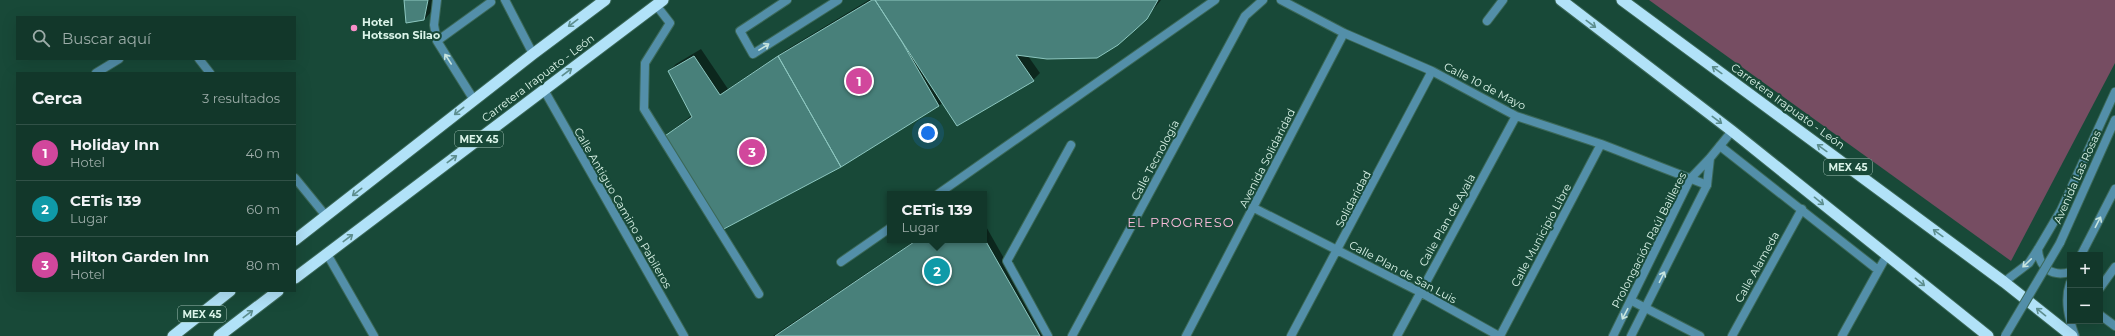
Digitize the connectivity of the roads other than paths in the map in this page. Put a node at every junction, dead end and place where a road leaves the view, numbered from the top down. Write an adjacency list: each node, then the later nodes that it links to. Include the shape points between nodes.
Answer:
1 (437, 0): 16 (street, via 434,26)
2 (505, 0): 17 (street)
3 (605, 0): 17 (highway, Carretera Irapuato - León / MEX 45, one-way to 17)
4 (787, 0): 5 (street, one-way to 5, via 740,31 753,54)
5 (838, 0)
6 (1214, 0): 37 (street)
7 (1263, 0): 69 (street, Calle Tecnología, via 1245,16)
8 (1281, 0): 15 (street, Calle 10 de Mayo)
9 (1503, 0): 14 (street)
10 (1560, 0): 28 (highway, one-way to 28)
11 (1622, 0): 53 (highway, Carretera Irapuato - León / MEX 45, one-way to 11)
12 (491, 2): 16 (street)
13 (660, 3): 23 (highway, Carretera Irapuato - León / MEX 45, one-way to 13); 59 (street, via 670,22 645,63 644,109)
14 (1488, 21)
15 (1344, 33): 20 (street, Calle 10 de Mayo); 38 (street, Avenida Solidaridad)
16 (436, 41): 25 (street, one-way to 16)
17 (533, 54): 25 (highway, Carretera Irapuato - León / MEX 45)
18 (117, 60): 21 (street)
19 (200, 60): 22 (street)
20 (1432, 71): 26 (street, Calle 10 de Mayo); 44 (street, Solidaridad)
21 (98, 72)
22 (209, 72)
23 (544, 90): 46 (highway, Carretera Irapuato - León / MEX 45, one-way to 23); 67 (street, Calle Antiguo Camino a Pabileros)
24 (2115, 92): 43 (street, via 2061,210)
25 (474, 100): 40 (highway, Carretera Irapuato - León / MEX 45, one-way to 40)
26 (1516, 116): 30 (street, Calle 10 de Mayo); 58 (street, Calle Plan de Ayala)
27 (2115, 120): 80 (street, Avenida Las Rosas, bridge, via 2060,244)
28 (1732, 131): 31 (street, Prolongación Raúl Bailleres); 47 (highway, one-way to 47)
29 (1071, 144): 68 (street, via 1007,261)
30 (1601, 144): 34 (street, Calle 10 de Mayo); 73 (street, Calle Municipio Libre)
31 (1720, 146): 32 (street, Prolongación Raúl Bailleres); 39 (street)
32 (1710, 158): 34 (street, Prolongación Raúl Bailleres); 35 (street)
33 (296, 179): 40 (street)
34 (1690, 179): 35 (street, Calle 10 de Mayo); 60 (street, Prolongación Raúl Bailleres)
35 (1707, 184): 61 (street, one-way to 35)
36 (2115, 189): 45 (street, one-way to 36)
37 (942, 191)
38 (1254, 208): 44 (street, Calle Plan de San Luis); 70 (street, Avenida Solidaridad)
39 (1802, 209): 50 (street); 77 (street, Calle Alameda)
40 (326, 216): 42 (highway, Carretera Irapuato - León / MEX 45)
41 (887, 230): 48 (street)
42 (296, 239)
43 (2038, 249): 51 (street, via 2045,268 2057,274); 53 (street, one-way to 53, via 2028,263)
44 (1338, 250): 58 (street, Calle Plan de San Luis); 71 (street, Solidaridad)
45 (2084, 252)
46 (326, 254): 52 (highway, Carretera Irapuato - León / MEX 45); 66 (street)
47 (1887, 255): 50 (street); 79 (highway, one-way to 79)
48 (841, 262)
49 (2115, 267): 54 (street)
50 (1878, 270): 78 (street)
51 (2067, 272)
52 (296, 277)
53 (2004, 282): 81 (highway, Carretera Irapuato - León / MEX 45, one-way to 53)
54 (2103, 284)
55 (2068, 288): 81 (street, via 2068,314)
56 (229, 292): 64 (highway, MEX 45)
57 (277, 292): 65 (highway, MEX 45, one-way to 57)
58 (1420, 292): 72 (street, Calle Plan de Ayala); 73 (street, Calle Plan de San Luis)
59 (759, 294)
60 (1632, 301): 61 (street); 74 (street, Prolongación Raúl Bailleres, one-way to 74)
61 (1646, 308): 75 (street); 76 (street)
62 (2103, 317): 63 (street)
63 (2115, 326)
64 (173, 336)
65 (218, 336)
66 (374, 336)
67 (684, 336)
68 (1048, 336)
69 (1072, 336)
70 (1186, 336)
71 (1291, 336)
72 (1397, 336)
73 (1500, 336)
74 (1613, 336)
75 (1631, 336)
76 (1700, 336)
77 (1732, 336)
78 (1842, 336)
79 (1988, 336)
80 (2005, 336)
81 (2073, 336)

